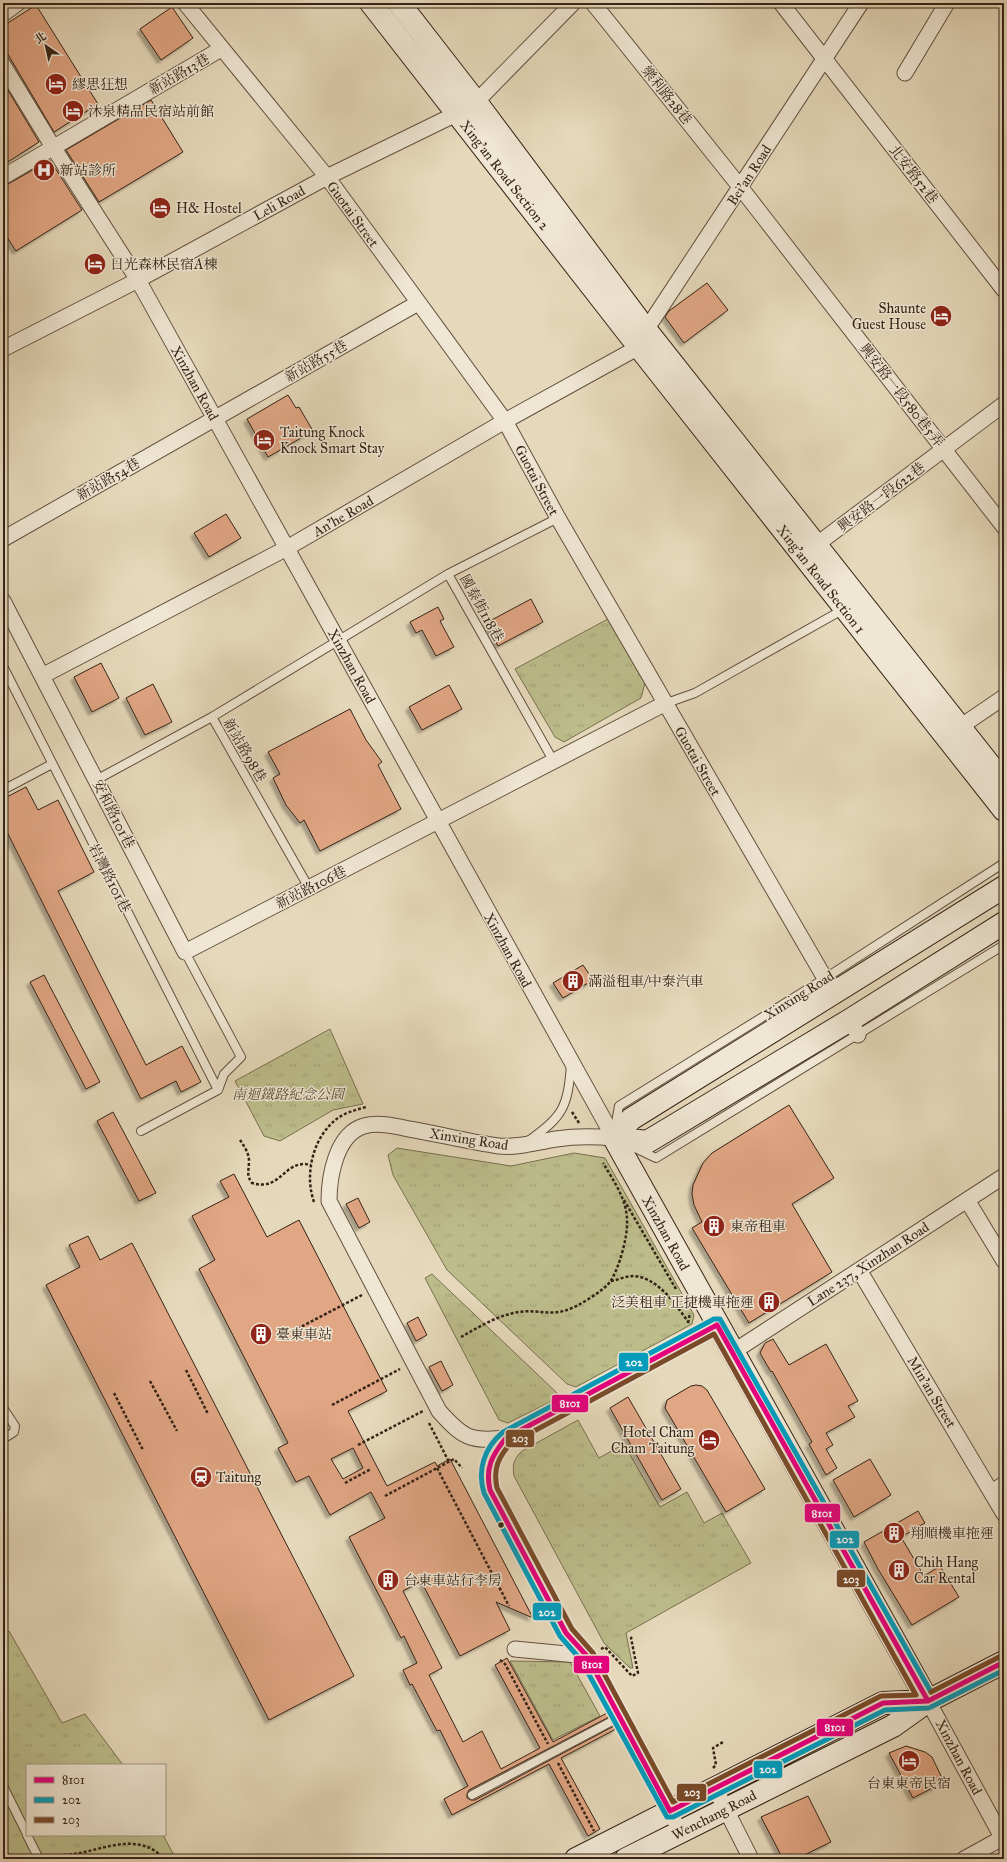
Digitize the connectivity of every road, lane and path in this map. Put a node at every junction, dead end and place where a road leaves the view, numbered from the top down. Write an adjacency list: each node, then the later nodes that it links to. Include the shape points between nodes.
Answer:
1 (18, 3): 10 (street)
2 (184, 3): 11 (street, Guotai Street)
3 (371, 3): 16 (street, Xing’an Road Section 2)
4 (399, 3): 15 (street, Xing’an Road Section 2)
5 (573, 3): 15 (street, Leli Road)
6 (593, 3): 20 (street, 樂利路28巷)
7 (781, 3): 12 (street, 北安路52巷)
8 (862, 3): 12 (street, Bei'an Road)
9 (947, 3): 14 (street)
10 (3, 14)
11 (221, 49): 17 (street, 新站路13巷); 19 (street, Guotai Street)
12 (823, 59): 20 (street, Bei'an Road); 22 (street, 北安路52巷)
13 (3, 65): 17 (street, Xinzhan Road)
14 (905, 73)
15 (476, 102): 16 (street, Leli Road); 24 (street, Xing’an Road Section 2)
16 (456, 114): 19 (street, Leli Road); 24 (street, Xing’an Road Section 2)
17 (53, 147): 18 (street, 新站路13巷); 21 (street, Xinzhan Road)
18 (3, 177)
19 (327, 177): 21 (street, Leli Road); 23 (street, Guotai Street)
20 (741, 188): 24 (street, Bei'an Road); 29 (street, 興安路一段580巷5弄)
21 (138, 280): 25 (street, Leli Road); 27 (street, Xinzhan Road)
22 (1004, 290)
23 (418, 302): 27 (street, 新站路55巷); 28 (street, Guotai Street)
24 (642, 339): 28 (street, An'he Road); 33 (street, Xing’an Road Section 1); 37 (street, Xing’an Road Section 1)
25 (3, 349)
26 (1004, 404): 29 (street, 興安路一段622巷)
27 (214, 419): 32 (street, 新站路54巷); 34 (street, Xinzhan Road)
28 (506, 421): 30 (street, Guotai Street); 34 (street, An'he Road)
29 (944, 450): 31 (street, 興安路一段580巷5弄); 33 (street, 興安路一段622巷)
30 (558, 518): 35 (lane, 國泰街118巷); 42 (street, Guotai Street)
31 (1004, 527)
32 (3, 539)
33 (816, 545): 44 (street, Xing’an Road Section 1)
34 (287, 548): 38 (street, Xinzhan Road); 40 (street, An'he Road)
35 (448, 574): 38 (lane); 45 (lane, 國泰街118巷)
36 (3, 601): 40 (street, 安和路101巷)
37 (844, 609): 42 (lane, via 695,693); 50 (street, Xing’an Road Section 1)
38 (338, 641): 43 (lane); 51 (street, Xinzhan Road)
39 (3, 666): 46 (lane, 岩灣路101巷)
40 (42, 676): 47 (street, 安和路101巷)
41 (1004, 697): 44 (street)
42 (664, 704): 45 (street, 新站路106巷); 58 (street, Guotai Street)
43 (212, 717): 47 (lane, 新站路98巷); 54 (lane, 新站路98巷)
44 (960, 727): 48 (street, Xing’an Road Section 1)
45 (554, 762): 51 (street, 新站路106巷)
46 (52, 764): 49 (lane); 61 (lane, 岩灣路101巷)
47 (96, 780): 57 (street, 安和路101巷)
48 (1004, 783)
49 (3, 790)
50 (1004, 810)
51 (438, 822): 54 (street, 新站路106巷); 60 (street, Xinzhan Road)
52 (1004, 863): 58 (lane, Xinxing Road)
53 (1004, 887): 58 (street, Xinxing Road)
54 (309, 888): 57 (street, 新站路106巷)
55 (1004, 923): 59 (street, Xinxing Road)
56 (1004, 944): 59 (lane, Xinxing Road)
57 (185, 952): 61 (lane, via 241,1057 224,1074)
58 (829, 987): 65 (street, Xinxing Road, via 631,1119)
59 (854, 1027): 65 (street, Xinxing Road, via 647,1142)
60 (571, 1063): 65 (street, Xinzhan Road); 67 (lane, via 570,1086 562,1112 548,1128)
61 (218, 1090): 64 (lane)
62 (569, 1107): 63 (path)
63 (580, 1125)
64 (141, 1131)
65 (614, 1138): 67 (street, Xinxing Road, via 587,1136); 80 (street, Xinzhan Road)
66 (240, 1140): 69 (path, via 248,1154 247,1174 252,1183 259,1185 274,1182 296,1164)
67 (520, 1146): 94 (street, Xinxing Road, via 499,1146 392,1126 363,1126 350,1134 334,1159 329,1183 329,1201 439,1411 456,1430 470,1438)
68 (603, 1163): 71 (path)
69 (311, 1165)
70 (1004, 1176): 72 (street, Lane 237, Xinzhan Road)
71 (622, 1197): 75 (path, via 628,1220 625,1247); 76 (path)
72 (967, 1200): 73 (street); 74 (street, Lane 237, Xinzhan Road)
73 (1004, 1261)
74 (859, 1270): 84 (street, Lane 237, Xinzhan Road); 102 (street, Min'an Street)
75 (611, 1281): 79 (path, via 632,1276 646,1280 661,1289); 83 (path, via 591,1297 568,1310 545,1314 521,1311 506,1315)
76 (678, 1293)
77 (362, 1295): 82 (path)
78 (686, 1307): 79 (path, via 690,1314)
79 (689, 1323): 81 (path)
80 (717, 1324): 84 (street, Xinzhan Road); 94 (street)
81 (683, 1326)
82 (293, 1331)
83 (461, 1337)
84 (733, 1352): 110 (street, Xinzhan Road)
85 (400, 1368): 89 (path)
86 (186, 1370): 92 (path)
87 (150, 1381): 93 (path)
88 (114, 1393): 97 (path)
89 (332, 1405)
90 (3, 1408): 95 (lane, via 15,1426 14,1432)
91 (423, 1411): 96 (path)
92 (208, 1414)
93 (177, 1431)
94 (506, 1438): 108 (street, via 495,1450 487,1467 486,1476 490,1490 566,1633 574,1643)
95 (3, 1439)
96 (358, 1445)
97 (144, 1450)
98 (437, 1468): 99 (path, via 454,1460); 103 (path); 105 (path)
99 (462, 1468)
100 (371, 1469): 101 (path)
101 (345, 1483)
102 (998, 1488): 104 (street, Min'an Street)
103 (384, 1496)
104 (1004, 1514)
105 (509, 1606)
106 (634, 1636): 108 (path, via 631,1638 638,1673 632,1676 605,1647)
107 (515, 1649): 108 (street)
108 (594, 1652): 111 (street)
109 (1004, 1662): 110 (street, Wenchang Road)
110 (928, 1701): 113 (street, Wenchang Road, via 883,1703); 116 (street, Wenchang Road, via 893,1726); 121 (street, Xinzhan Road)
111 (620, 1718): 115 (lane); 117 (street)
112 (723, 1742): 113 (path, via 713,1748 716,1765)
113 (713, 1779): 116 (street); 117 (street, Wenchang Road)
114 (3, 1786): 119 (lane)
115 (472, 1795)
116 (725, 1809): 118 (street, Wenchang Road); 130 (street)
117 (670, 1811): 118 (street); 128 (street, Wenchang Road)
118 (680, 1832): 129 (street, Wenchang Road)
119 (26, 1833)
120 (28, 1836): 125 (lane)
121 (1004, 1839): 131 (street)
122 (3, 1845): 124 (path)
123 (80, 1853): 125 (path); 126 (path); 127 (path, via 131,1843 157,1850)
124 (11, 1859)
125 (39, 1859)
126 (84, 1859)
127 (164, 1859)
128 (576, 1859)
129 (626, 1859)
130 (751, 1859)
131 (964, 1859)

